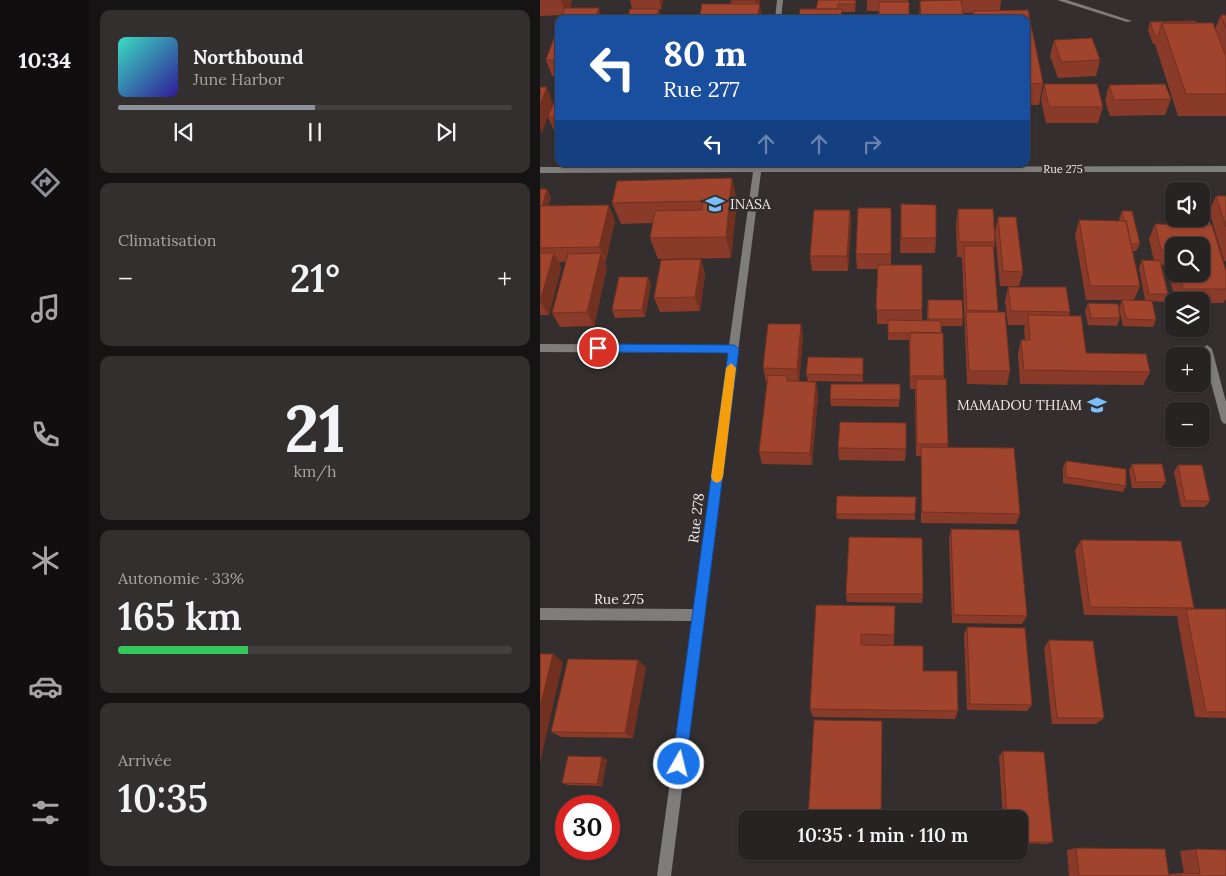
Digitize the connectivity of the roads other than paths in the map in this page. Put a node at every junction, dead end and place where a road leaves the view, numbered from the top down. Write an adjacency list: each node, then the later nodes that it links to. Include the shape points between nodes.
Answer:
1 (780, 0): 3 (street)
2 (1060, 0): 4 (street)
3 (778, 15)
4 (1128, 21)
5 (758, 167): 6 (street, Rue 275); 7 (street, Rue 275); 9 (street, Rue 278)
6 (1226, 169)
7 (540, 170)
8 (540, 348): 9 (street)
9 (734, 349): 13 (street, Rue 278)
10 (1210, 363): 11 (street)
11 (1226, 420)
12 (540, 614): 13 (street, Rue 275)
13 (699, 615): 14 (street, Rue 278)
14 (664, 876)

